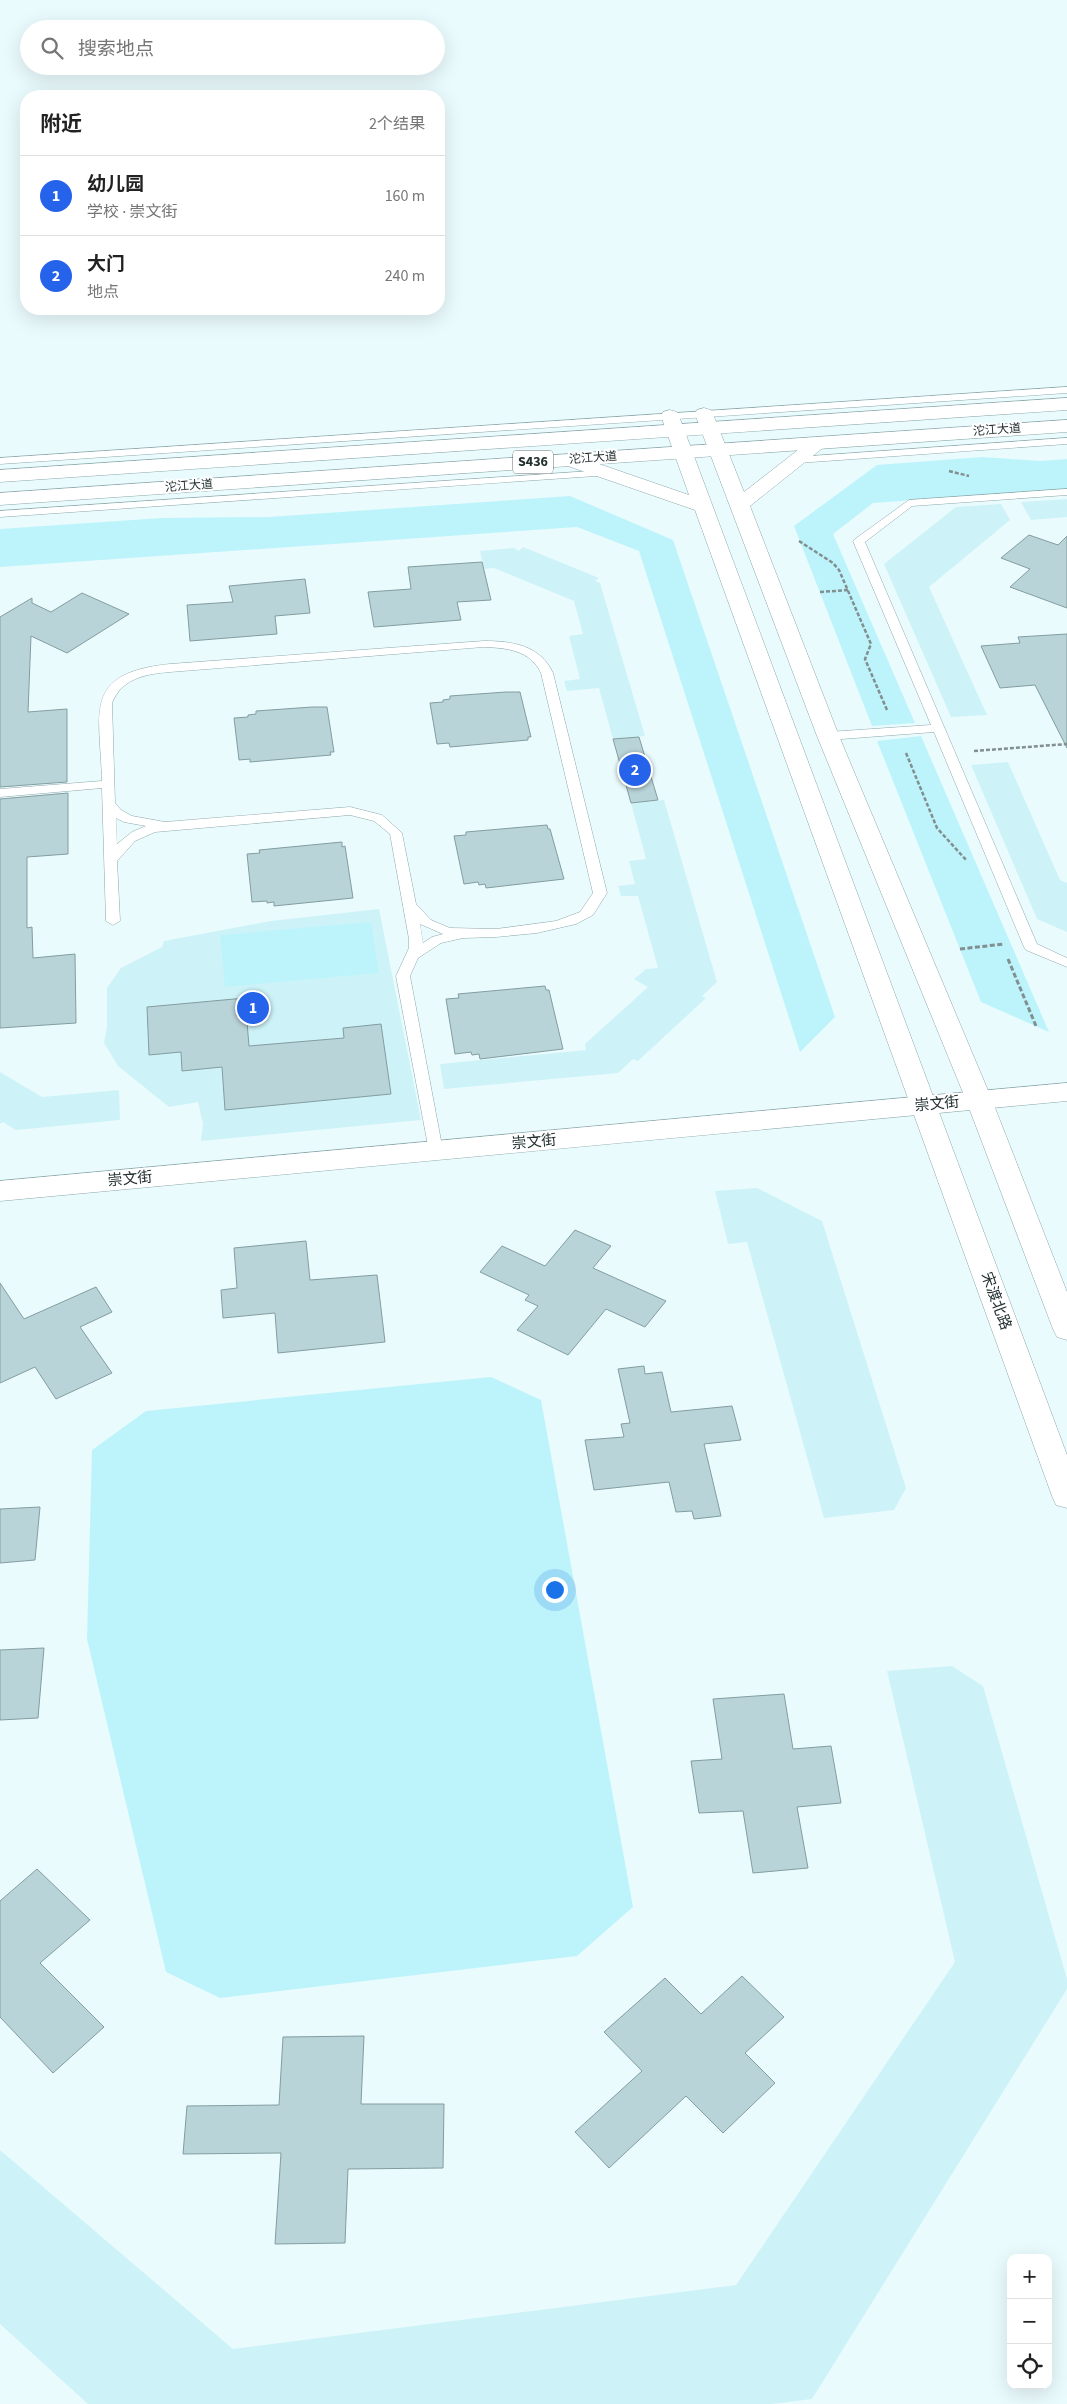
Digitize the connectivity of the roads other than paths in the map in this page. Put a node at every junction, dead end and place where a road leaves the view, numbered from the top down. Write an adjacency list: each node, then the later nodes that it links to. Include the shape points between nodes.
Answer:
1 (1067, 390): 3 (lane)
2 (1067, 404): 3 (main road, 沱江大道 / S436)
3 (707, 421): 4 (main road, 沱江大道 / S436); 8 (main road)
4 (673, 423): 9 (main road, 宋渡北路); 12 (lane); 14 (main road, 沱江大道 / S436)
5 (1067, 426): 7 (main road, 沱江大道 / S436)
6 (1067, 441): 11 (lane)
7 (819, 443): 8 (main road, 沱江大道 / S436); 11 (main road)
8 (718, 450): 9 (main road, 沱江大道 / S436); 17 (main road)
9 (683, 452): 10 (main road, 沱江大道 / S436); 18 (main road, 宋渡北路)
10 (569, 460): 13 (main road); 16 (main road, 沱江大道 / S436)
11 (797, 460): 17 (main road)
12 (0, 461)
13 (606, 473): 18 (main road); 19 (lane)
14 (0, 476)
15 (1067, 492): 20 (lane, via 909,503 859,541)
16 (0, 498)
17 (739, 504): 21 (main road)
18 (702, 506): 34 (main road, 宋渡北路)
19 (0, 514)
20 (938, 728): 21 (lane); 31 (lane, via 1031,947)
21 (828, 736): 33 (main road)
22 (108, 784): 23 (lane); 24 (lane); 29 (lane, via 108,694 121,681 143,672 484,644 525,650 544,666 600,893 591,910 572,922 544,928)
23 (0, 793)
24 (109, 803): 25 (lane, via 128,819); 26 (lane)
25 (165, 826): 26 (lane, via 148,829 128,839); 27 (lane, via 332,811 366,814 383,821 396,833)
26 (111, 861): 28 (lane)
27 (410, 905): 29 (lane, via 420,919 429,924 452,933); 30 (lane, via 416,939)
28 (113, 921)
29 (466, 934): 30 (lane, via 437,940)
30 (412, 956): 35 (lane, via 404,976)
31 (1067, 963)
32 (1067, 1092): 33 (main road, 崇文街)
33 (979, 1100): 34 (main road, 崇文街); 37 (main road)
34 (925, 1106): 35 (main road, 崇文街); 38 (main road, 宋渡北路)
35 (436, 1151): 36 (main road, 崇文街)
36 (0, 1191)
37 (1067, 1329)
38 (1067, 1496)

